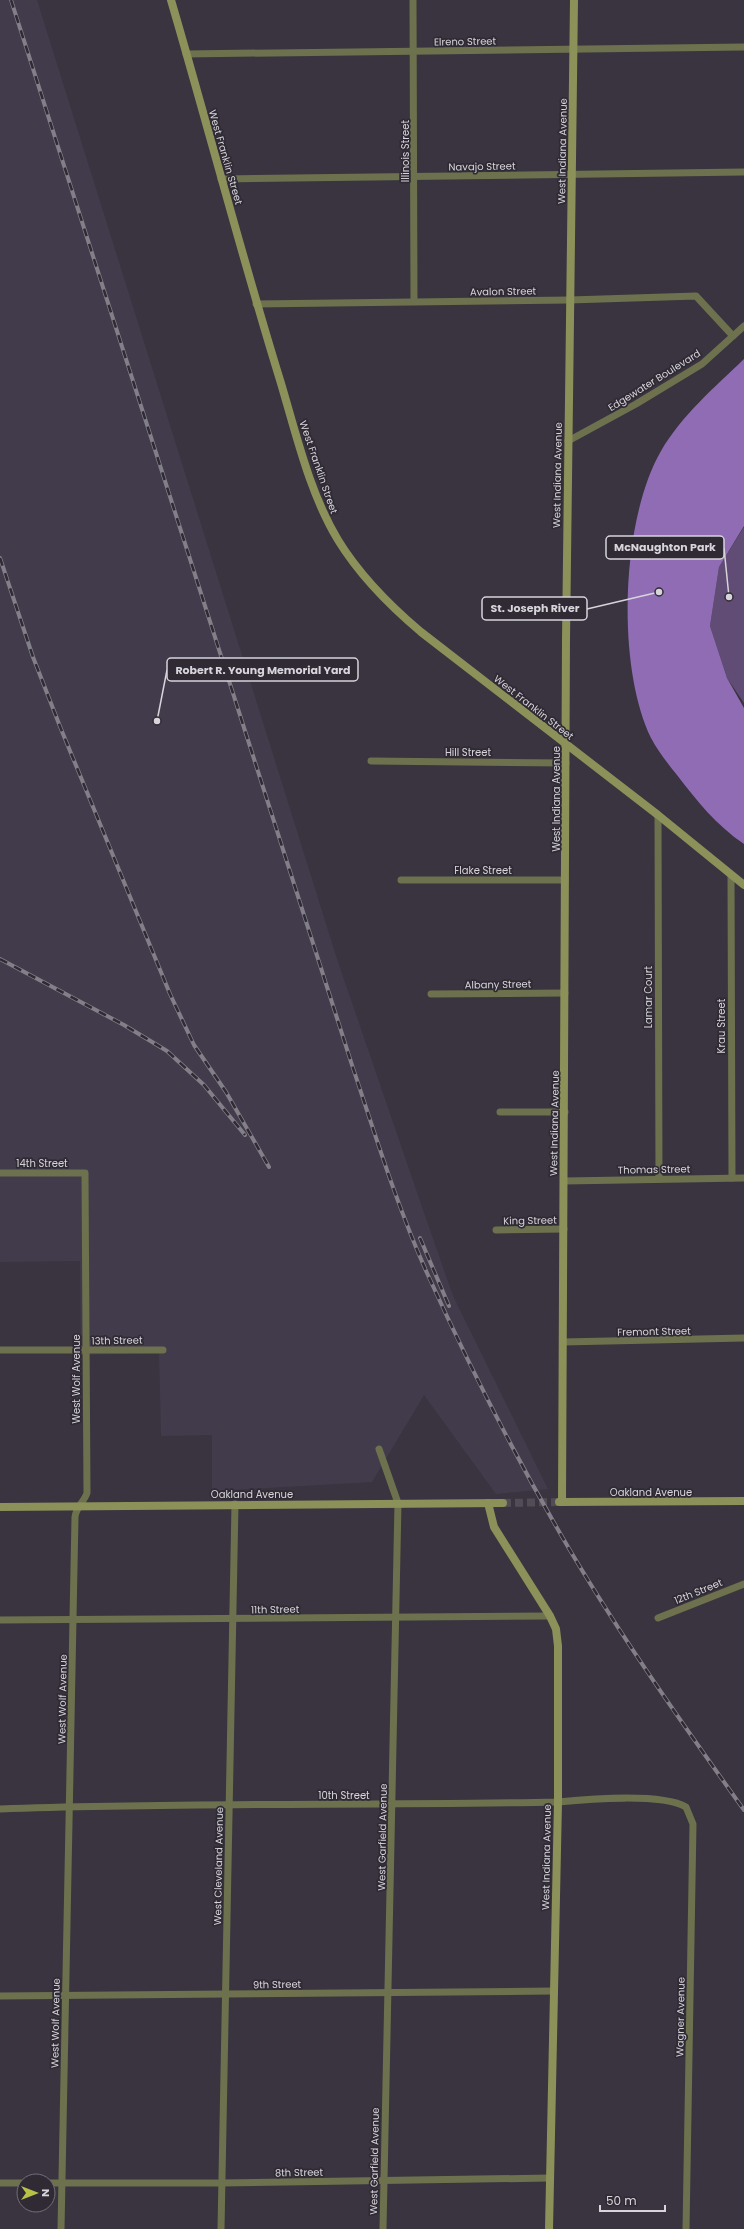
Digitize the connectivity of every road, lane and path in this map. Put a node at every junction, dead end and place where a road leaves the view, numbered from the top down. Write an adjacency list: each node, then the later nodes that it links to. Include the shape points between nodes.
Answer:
1 (170, 0): 7 (street, West Franklin Street)
2 (413, 0): 6 (street, Illinois Street)
3 (574, 0): 5 (street, West Indiana Avenue)
4 (744, 47): 5 (street, Elreno Street)
5 (573, 49): 6 (street, Elreno Street); 9 (street, West Indiana Avenue)
6 (414, 52): 7 (street, Elreno Street); 10 (street, Illinois Street)
7 (186, 54): 11 (street, West Franklin Street)
8 (744, 172): 9 (street, Navajo Street)
9 (571, 174): 10 (street, Navajo Street); 12 (street, West Indiana Avenue)
10 (415, 178): 11 (street, Navajo Street); 13 (street, Illinois Street)
11 (221, 180): 14 (street, West Franklin Street)
12 (570, 300): 13 (street, Avalon Street); 16 (street, Avalon Street, via 696,296); 17 (street, West Indiana Avenue)
13 (414, 301): 14 (street, Avalon Street)
14 (256, 304): 18 (street, West Franklin Street, via 313,485 325,517 352,562 395,610)
15 (744, 326): 16 (street, Edgewater Boulevard)
16 (733, 336): 17 (street, Edgewater Boulevard, via 702,364 630,408)
17 (568, 441): 18 (street, West Indiana Avenue)
18 (566, 745): 20 (street, West Indiana Avenue); 21 (street, West Franklin Street)
19 (371, 761): 20 (street, Hill Street)
20 (566, 763): 24 (street, West Indiana Avenue)
21 (658, 815): 22 (street, West Franklin Street); 34 (street, Lamar Court)
22 (731, 875): 25 (street, West Franklin Street); 32 (street, Krau Street)
23 (401, 880): 24 (street, Flake Street)
24 (565, 880): 26 (street, West Indiana Avenue)
25 (744, 885)
26 (565, 993): 27 (street, Albany Street); 29 (street, West Indiana Avenue)
27 (431, 994)
28 (500, 1112): 29 (street)
29 (565, 1112): 35 (street, West Indiana Avenue)
30 (0, 1173): 31 (street, 14th Street)
31 (85, 1173): 42 (street, West Wolf Avenue)
32 (732, 1178): 33 (street, Thomas Street); 34 (street, Thomas Street)
33 (744, 1178)
34 (659, 1179): 35 (street, Thomas Street)
35 (564, 1181): 37 (street, West Indiana Avenue)
36 (496, 1230): 37 (street, King Street)
37 (564, 1230): 39 (street, West Indiana Avenue)
38 (744, 1338): 39 (street, Fremont Street)
39 (563, 1342): 45 (street, West Indiana Avenue)
40 (0, 1350): 42 (street, 13th Street)
41 (163, 1350): 42 (street, 13th Street)
42 (86, 1351): 50 (street, West Wolf Avenue, via 87,1493)
43 (379, 1449): 46 (street, West Garfield Avenue)
44 (744, 1501): 45 (street, Oakland Avenue)
45 (560, 1502)
46 (398, 1503): 47 (street, Oakland Avenue); 49 (street, Oakland Avenue); 54 (street, West Garfield Avenue)
47 (488, 1503): 48 (street, Oakland Avenue); 53 (street, West Indiana Avenue, via 494,1527)
48 (503, 1503)
49 (235, 1504): 50 (street, Oakland Avenue); 57 (street, West Cleveland Avenue)
50 (80, 1505): 51 (street, Oakland Avenue); 55 (street, West Wolf Avenue, via 75,1517)
51 (0, 1507)
52 (744, 1584): 56 (street, 12th Street)
53 (550, 1616): 54 (street, 11th Street); 59 (street, West Indiana Avenue, via 556,1629 558,1646)
54 (396, 1617): 57 (street, 11th Street); 61 (street, West Garfield Avenue)
55 (74, 1618): 57 (street, 11th Street); 58 (street, 11th Street); 62 (street, West Wolf Avenue)
56 (658, 1618)
57 (233, 1619): 60 (street, West Cleveland Avenue)
58 (0, 1620)
59 (558, 1802): 61 (street, 10th Street); 63 (street, 10th Street, via 583,1799 668,1800); 65 (street, West Indiana Avenue)
60 (228, 1805): 61 (street, 10th Street); 62 (street, 10th Street); 68 (street, West Cleveland Avenue)
61 (393, 1805): 66 (street, West Garfield Avenue)
62 (70, 1806): 64 (street, 10th Street); 67 (street, West Wolf Avenue)
63 (686, 1807): 81 (street, Wagner Avenue, via 693,1824)
64 (0, 1809)
65 (554, 1991): 66 (street, 9th Street); 70 (street, West Indiana Avenue)
66 (389, 1993): 68 (street, 9th Street); 71 (street, West Garfield Avenue)
67 (66, 1994): 68 (street, 9th Street); 69 (street, 9th Street); 73 (street, West Wolf Avenue)
68 (226, 1995): 76 (street, West Cleveland Avenue)
69 (0, 1996)
70 (550, 2178): 71 (street, 8th Street); 80 (street, West Indiana Avenue)
71 (384, 2180): 76 (street, 8th Street); 79 (street, West Garfield Avenue)
72 (56, 2182): 73 (street, 8th Street)
73 (62, 2182): 76 (street, 8th Street); 77 (street, West Wolf Avenue)
74 (0, 2183): 75 (street)
75 (16, 2183)
76 (221, 2183): 78 (street, West Cleveland Avenue)
77 (61, 2229)
78 (221, 2229)
79 (383, 2229)
80 (549, 2229)
81 (686, 2229)

